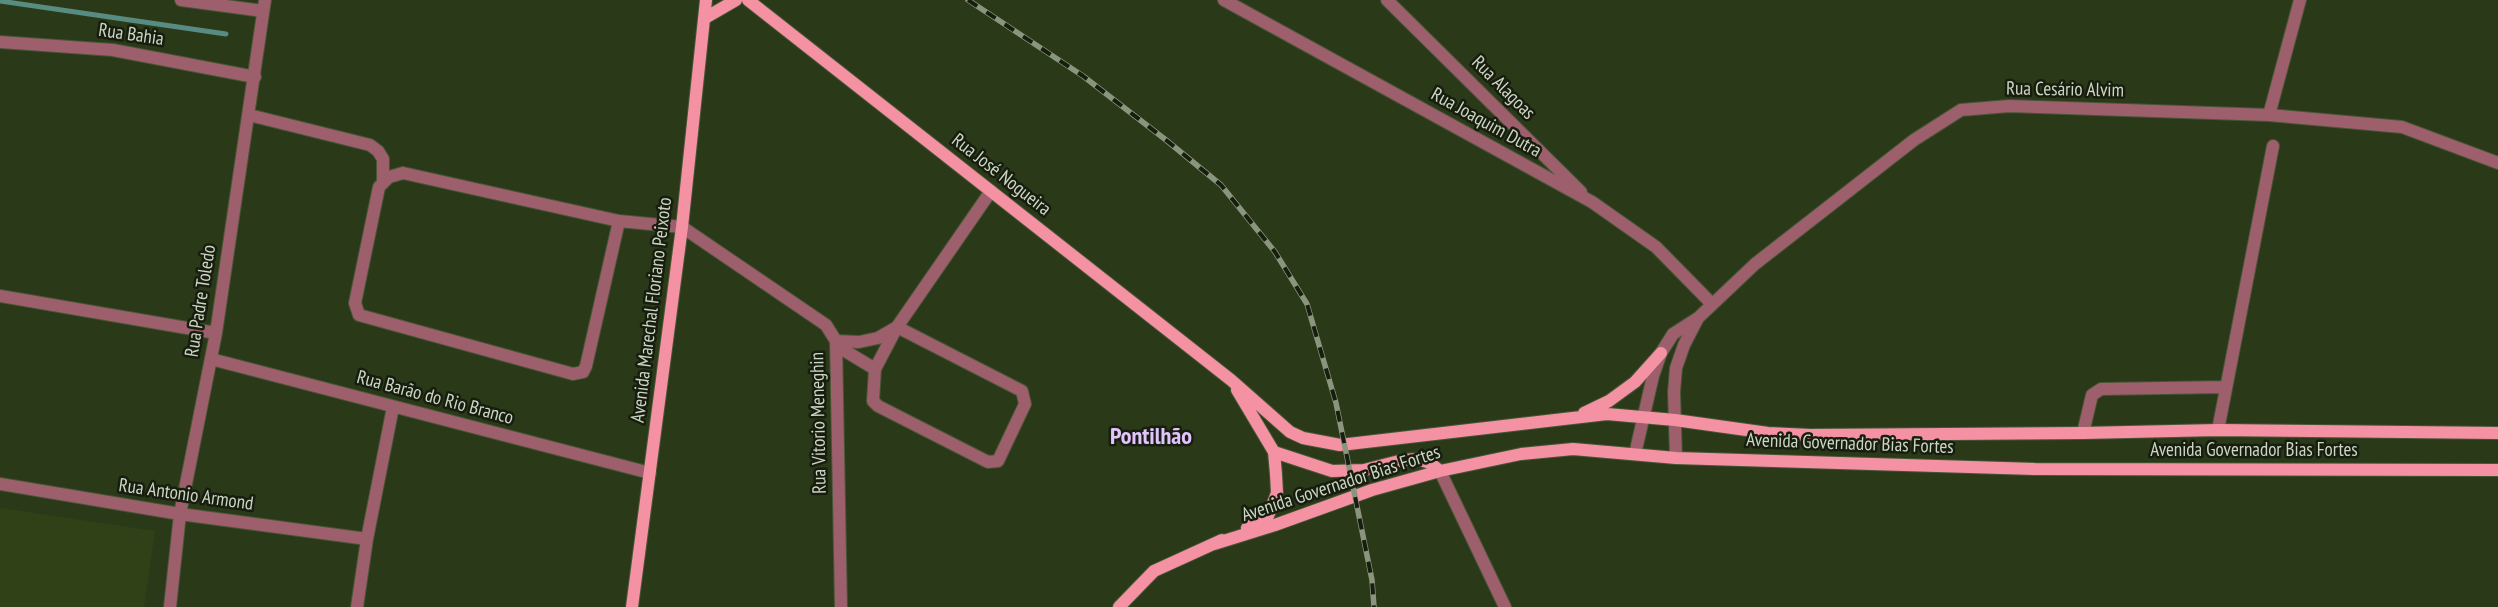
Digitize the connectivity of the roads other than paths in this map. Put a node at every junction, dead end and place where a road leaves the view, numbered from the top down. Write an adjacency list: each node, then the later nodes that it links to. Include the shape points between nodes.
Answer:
1 (182, 0): 8 (street)
2 (706, 0): 9 (main road, Avenida Marechal Floriano Peixoto)
3 (736, 0): 9 (main road)
4 (748, 0): 17 (main road, Rua José Nogueira)
5 (1224, 0): 18 (street, Rua Joaquim Dutra)
6 (1387, 0): 18 (street, Rua Alagoas)
7 (2300, 0): 13 (street)
8 (264, 5): 11 (street, Rua Padre Toledo)
9 (705, 18): 20 (main road, Avenida Marechal Floriano Peixoto)
10 (0, 42): 11 (street, Rua Bahia, via 113,50)
11 (255, 77): 12 (street, Rua Padre Toledo)
12 (249, 115): 16 (street, via 370,145 383,159); 25 (street, Rua Padre Toledo)
13 (2269, 116): 15 (street, Rua Cesário Alvim, via 2402,127); 22 (street, Rua Cesário Alvim, via 2009,106 1962,110 1914,140 1755,264)
14 (2273, 146): 31 (street)
15 (2498, 163)
16 (383, 181): 19 (street, via 403,173); 19 (street, via 379,187 355,303 359,315 573,374 583,372 586,366)
17 (991, 191): 24 (street); 30 (main road, Rua José Nogueira)
18 (1592, 202): 22 (street, Rua Joaquim Dutra, via 1656,247)
19 (619, 222): 20 (street)
20 (682, 227): 26 (street, Rua Vitorio Meneghin, via 826,325); 44 (main road, Avenida Marechal Floriano Peixoto)
21 (0, 296): 25 (street)
22 (1712, 304): 23 (street, Rua Cesário Alvim)
23 (1698, 318): 27 (street, via 1673,334); 35 (street, via 1676,368)
24 (897, 328): 26 (street, via 878,338); 29 (street); 29 (street, via 1022,391 1025,404 998,460 988,462 878,406 872,395)
25 (216, 333): 28 (street, Rua Padre Toledo)
26 (837, 343): 29 (street); 52 (street, Rua Vitorio Meneghin)
27 (1661, 353): 33 (main road, via 1636,382 1609,401); 34 (street)
28 (211, 360): 32 (street, Rua Barão do Rio Branco); 46 (street, Rua Padre Toledo)
29 (875, 369)
30 (1231, 380): 33 (main road, Avenida Governador Bias Fortes, via 1290,432 1340,445); 39 (main road)
31 (2225, 387): 36 (street); 38 (street, via 2101,389 2092,395)
32 (393, 407): 44 (street, Rua Barão do Rio Branco); 47 (street)
33 (1577, 416): 34 (main road, Avenida Governador Bias Fortes)
34 (1643, 416): 35 (main road, Avenida Governador Bias Fortes); 40 (street)
35 (1675, 420): 38 (main road, Avenida Governador Bias Fortes, via 1720,428 1801,434); 41 (street)
36 (2218, 430): 37 (main road, Avenida Governador Bias Fortes); 38 (main road, Avenida Governador Bias Fortes)
37 (2498, 433)
38 (2084, 434)
39 (1274, 452): 43 (main road, via 1332,471 1364,470 1418,459 1430,462); 48 (main road, via 1277,493 1268,516)
40 (1636, 454): 41 (main road, Avenida Governador Bias Fortes); 43 (main road, Avenida Governador Bias Fortes, via 1573,449 1520,454)
41 (1676, 458): 42 (main road, Avenida Governador Bias Fortes, via 2035,469)
42 (2498, 470)
43 (1440, 471): 48 (main road, Avenida Governador Bias Fortes, via 1372,490); 54 (street)
44 (650, 473): 51 (main road, Avenida Marechal Floriano Peixoto)
45 (0, 484): 46 (street, Rua Antonio Armond)
46 (180, 514): 47 (street, Rua Antonio Armond); 49 (street, Rua Padre Toledo)
47 (367, 539): 50 (street)
48 (1214, 544): 53 (main road, via 1154,572)
49 (170, 607)
50 (357, 607)
51 (632, 607)
52 (841, 607)
53 (1119, 607)
54 (1505, 607)

